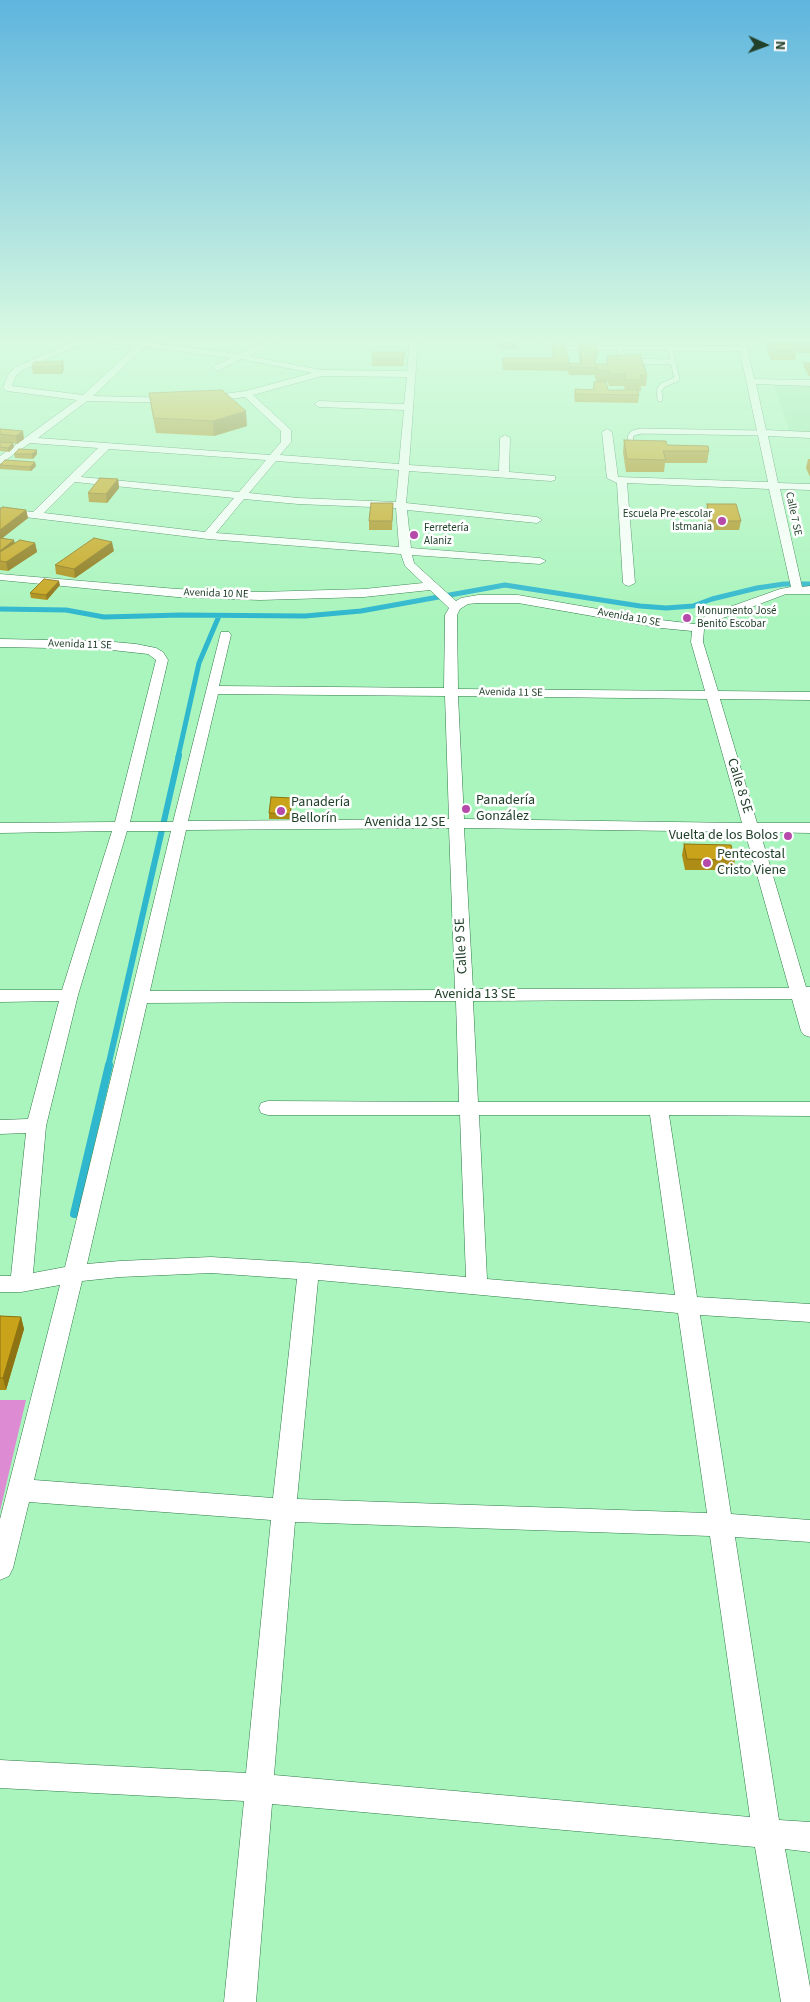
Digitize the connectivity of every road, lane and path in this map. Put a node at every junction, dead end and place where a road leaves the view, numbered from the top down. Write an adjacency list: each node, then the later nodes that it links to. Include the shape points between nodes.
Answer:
1 (40, 431): 10 (street)
2 (286, 431): 13 (street, via 286,442)
3 (408, 431): 15 (street)
4 (639, 431): 12 (lane, via 630,436)
5 (667, 431): 7 (lane)
6 (608, 432): 19 (street, via 612,478)
7 (762, 433): 8 (street); 20 (street, Calle 7 SE)
8 (810, 435)
9 (505, 438): 16 (street)
10 (29, 440): 11 (street); 14 (street)
11 (106, 446): 13 (street); 18 (street)
12 (634, 448)
13 (273, 458): 15 (street); 22 (street)
14 (0, 461)
15 (404, 467): 16 (street); 23 (street)
16 (504, 476): 17 (street)
17 (551, 478)
18 (72, 479): 22 (street); 25 (street)
19 (622, 482): 20 (street); 31 (street)
20 (774, 486): 21 (street); 32 (street, Calle 7 SE)
21 (810, 487)
22 (242, 496): 23 (street); 27 (street)
23 (401, 506): 26 (street); 28 (street)
24 (0, 511): 25 (street)
25 (35, 516): 27 (street)
26 (536, 520)
27 (208, 536): 28 (street)
28 (404, 550): 29 (street); 34 (street, via 409,564)
29 (540, 561)
30 (0, 578): 34 (street, Avenida 10 NE, via 177,593)
31 (629, 583)
32 (795, 584): 33 (street); 35 (street, via 711,618)
33 (810, 590)
34 (444, 597): 35 (street, Avenida 10 SE, via 464,601 518,599); 39 (street, Calle 9 SE, via 451,615)
35 (698, 628): 40 (street, Calle 8 SE, via 697,642)
36 (225, 635): 38 (street)
37 (2, 647): 44 (street, Avenida 11 SE, via 103,645 152,651 162,660)
38 (212, 690): 39 (street, Avenida 11 SE); 43 (street)
39 (451, 692): 40 (street, Avenida 11 SE); 42 (street, Calle 9 SE)
40 (712, 695): 41 (street, Avenida 11 SE); 45 (street, Calle 8 SE)
41 (810, 696)
42 (456, 823): 43 (street, Avenida 12 SE); 45 (street, Avenida 12 SE); 49 (street, Calle 9 SE)
43 (176, 825): 44 (street, Avenida 12 SE); 52 (street)
44 (121, 827): 46 (street, Avenida 12 SE); 51 (street)
45 (752, 827): 47 (street, Avenida 12 SE); 48 (street, Calle 8 SE)
46 (0, 828)
47 (810, 828)
48 (805, 993): 49 (street, Avenida 13 SE); 53 (street, Calle 8 SE)
49 (464, 995): 52 (street, Avenida 13 SE); 54 (street, Calle 9 SE)
50 (0, 996): 51 (street)
51 (69, 996): 58 (street)
52 (139, 997): 61 (street)
53 (810, 1031)
54 (469, 1107): 55 (street); 56 (street); 63 (street, Calle 9 SE)
55 (268, 1108)
56 (658, 1108): 57 (street); 64 (street)
57 (810, 1109)
58 (36, 1126): 59 (street); 62 (street)
59 (0, 1127)
60 (308, 1271): 61 (street, via 211,1265); 63 (street); 67 (street)
61 (73, 1274): 62 (street); 66 (street)
62 (10, 1284)
63 (477, 1286): 64 (street)
64 (687, 1305): 65 (street); 68 (street)
65 (810, 1313)
66 (19, 1490): 67 (street); 70 (street)
67 (284, 1510): 68 (street); 72 (street)
68 (720, 1525): 69 (street); 73 (street)
69 (810, 1531)
70 (0, 1568)
71 (0, 1774): 72 (street)
72 (258, 1788): 73 (street); 75 (street)
73 (767, 1833): 74 (street); 76 (street)
74 (810, 1837)
75 (240, 2002)
76 (797, 2002)

